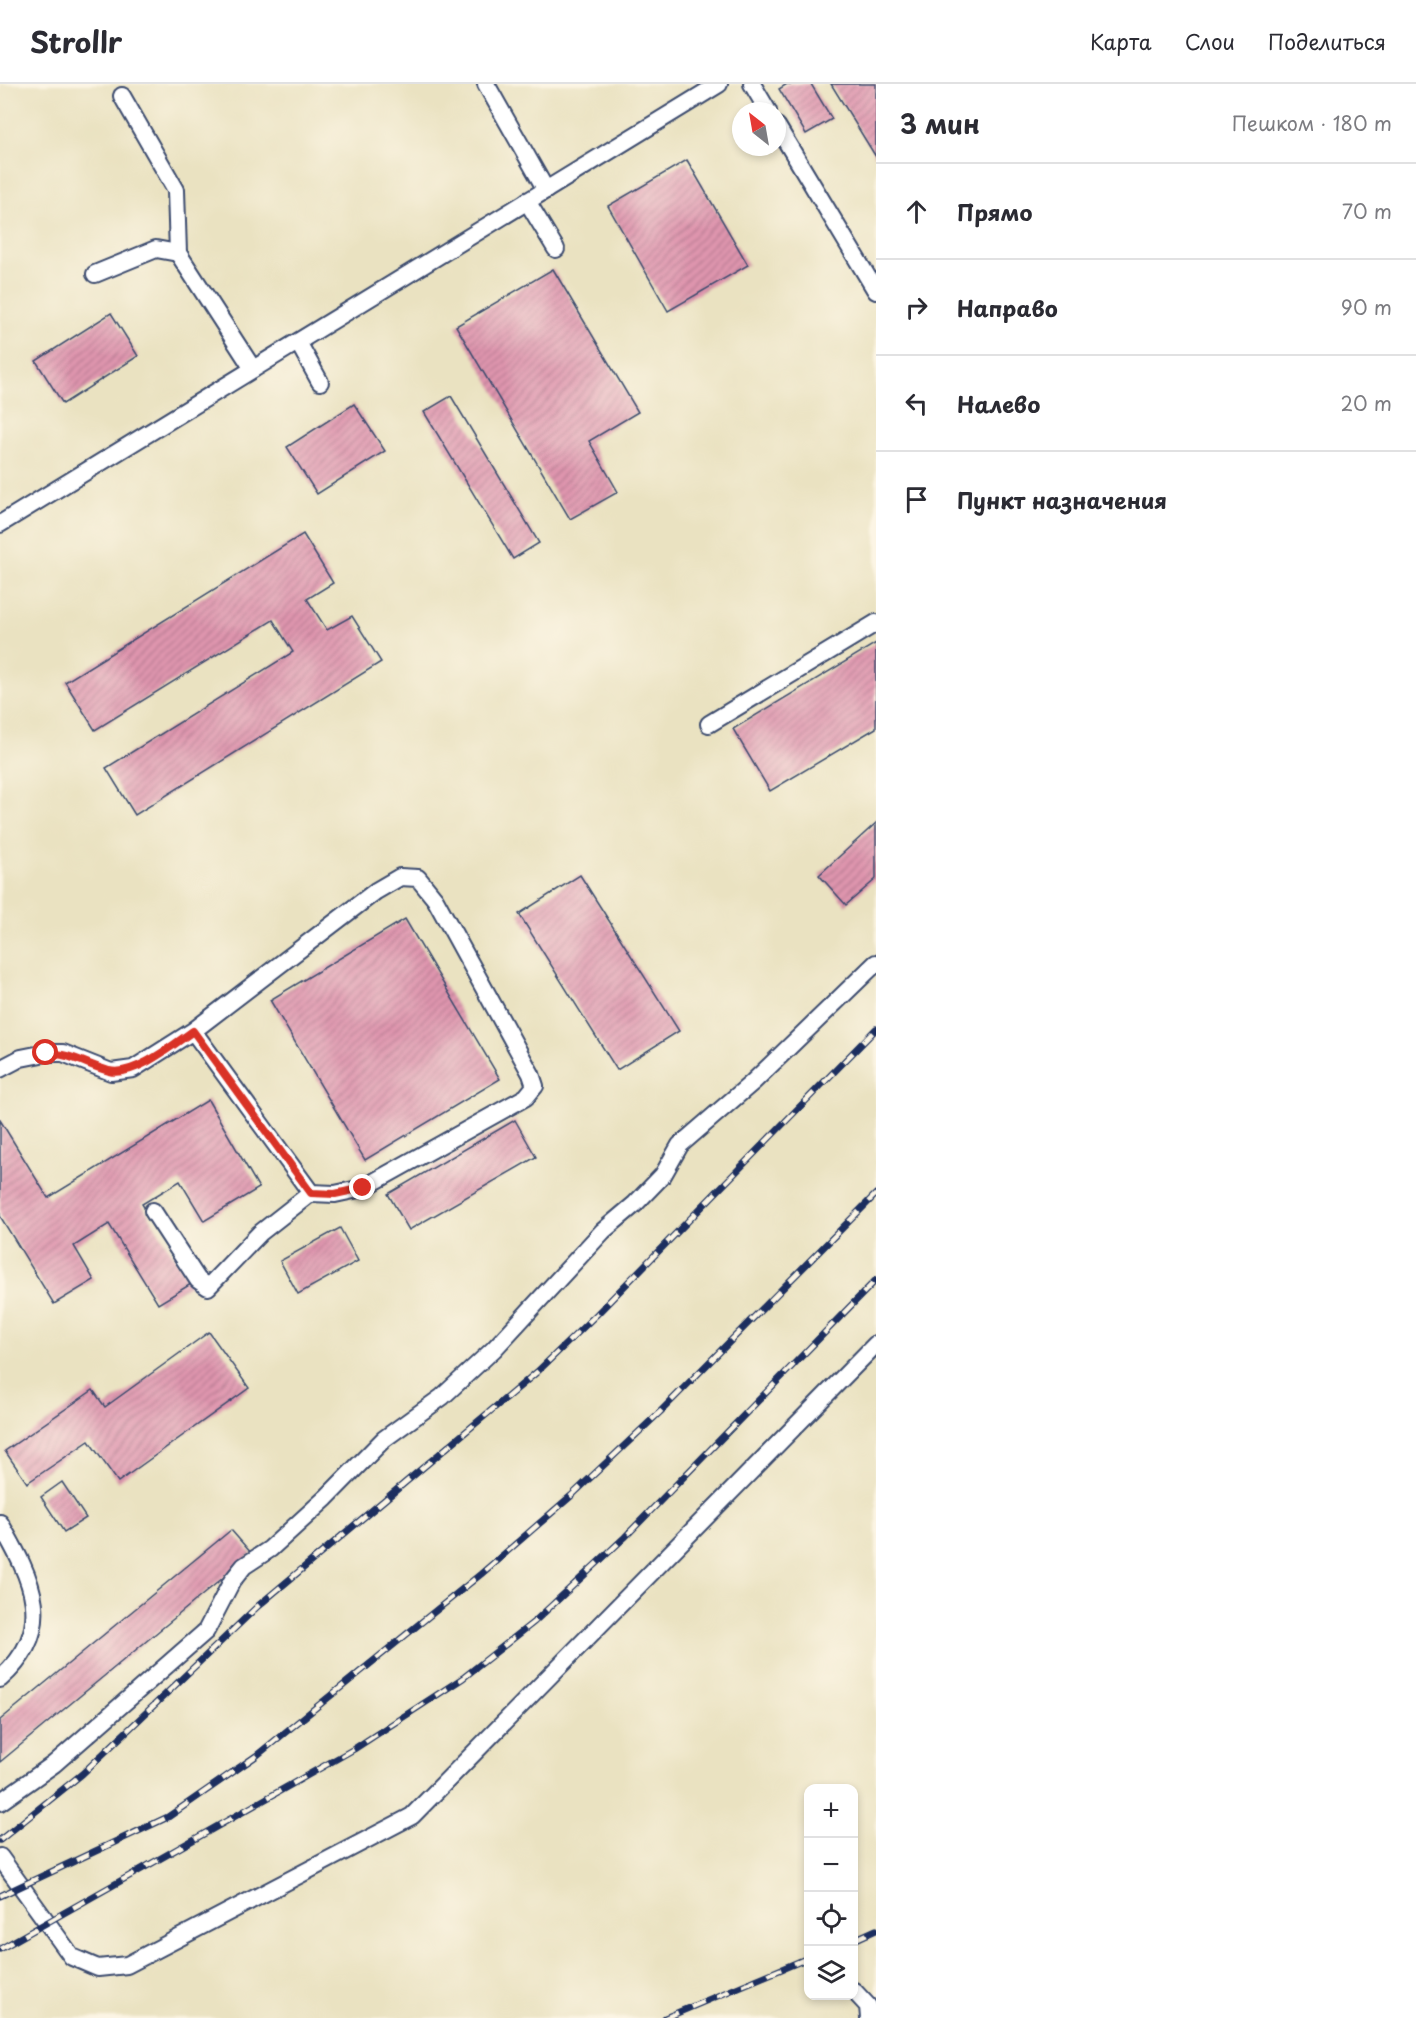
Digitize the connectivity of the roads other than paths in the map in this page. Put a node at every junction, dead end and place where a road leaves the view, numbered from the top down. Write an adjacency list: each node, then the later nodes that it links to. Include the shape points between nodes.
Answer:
1 (486, 84): 7 (street)
2 (719, 84): 7 (street)
3 (752, 84): 5 (street)
4 (122, 96): 10 (street, via 176,189)
5 (763, 102)
6 (786, 141): 12 (street)
7 (546, 190): 8 (street)
8 (527, 201): 9 (street); 13 (street)
9 (556, 249)
10 (178, 253): 11 (street, via 156,249); 14 (street)
11 (95, 274)
12 (876, 291)
13 (298, 342): 14 (street); 15 (street)
14 (253, 369): 16 (street)
15 (320, 382)
16 (0, 524)
17 (876, 623): 18 (street)
18 (709, 724)
19 (876, 963): 27 (street, via 753,1082 680,1145 663,1175 603,1231 494,1349 442,1397 384,1439 270,1549 244,1566 206,1631 54,1764)
20 (193, 1031): 21 (street, via 133,1069 111,1072 63,1053 46,1053 21,1058); 22 (street); 22 (street, via 376,891 400,877 418,878 435,899 535,1086 526,1097 363,1188 335,1194)
21 (0, 1069)
22 (311, 1193): 23 (street, via 260,1233 208,1287 198,1280)
23 (153, 1211)
24 (876, 1344): 28 (street, via 412,1816 127,1965 98,1968 72,1957)
25 (0, 1523): 26 (street, via 18,1554 36,1606 34,1628 26,1648)
26 (0, 1679)
27 (0, 1802)
28 (0, 1857)
29 (858, 1995): 30 (street, via 868,2006)
30 (869, 2018)

